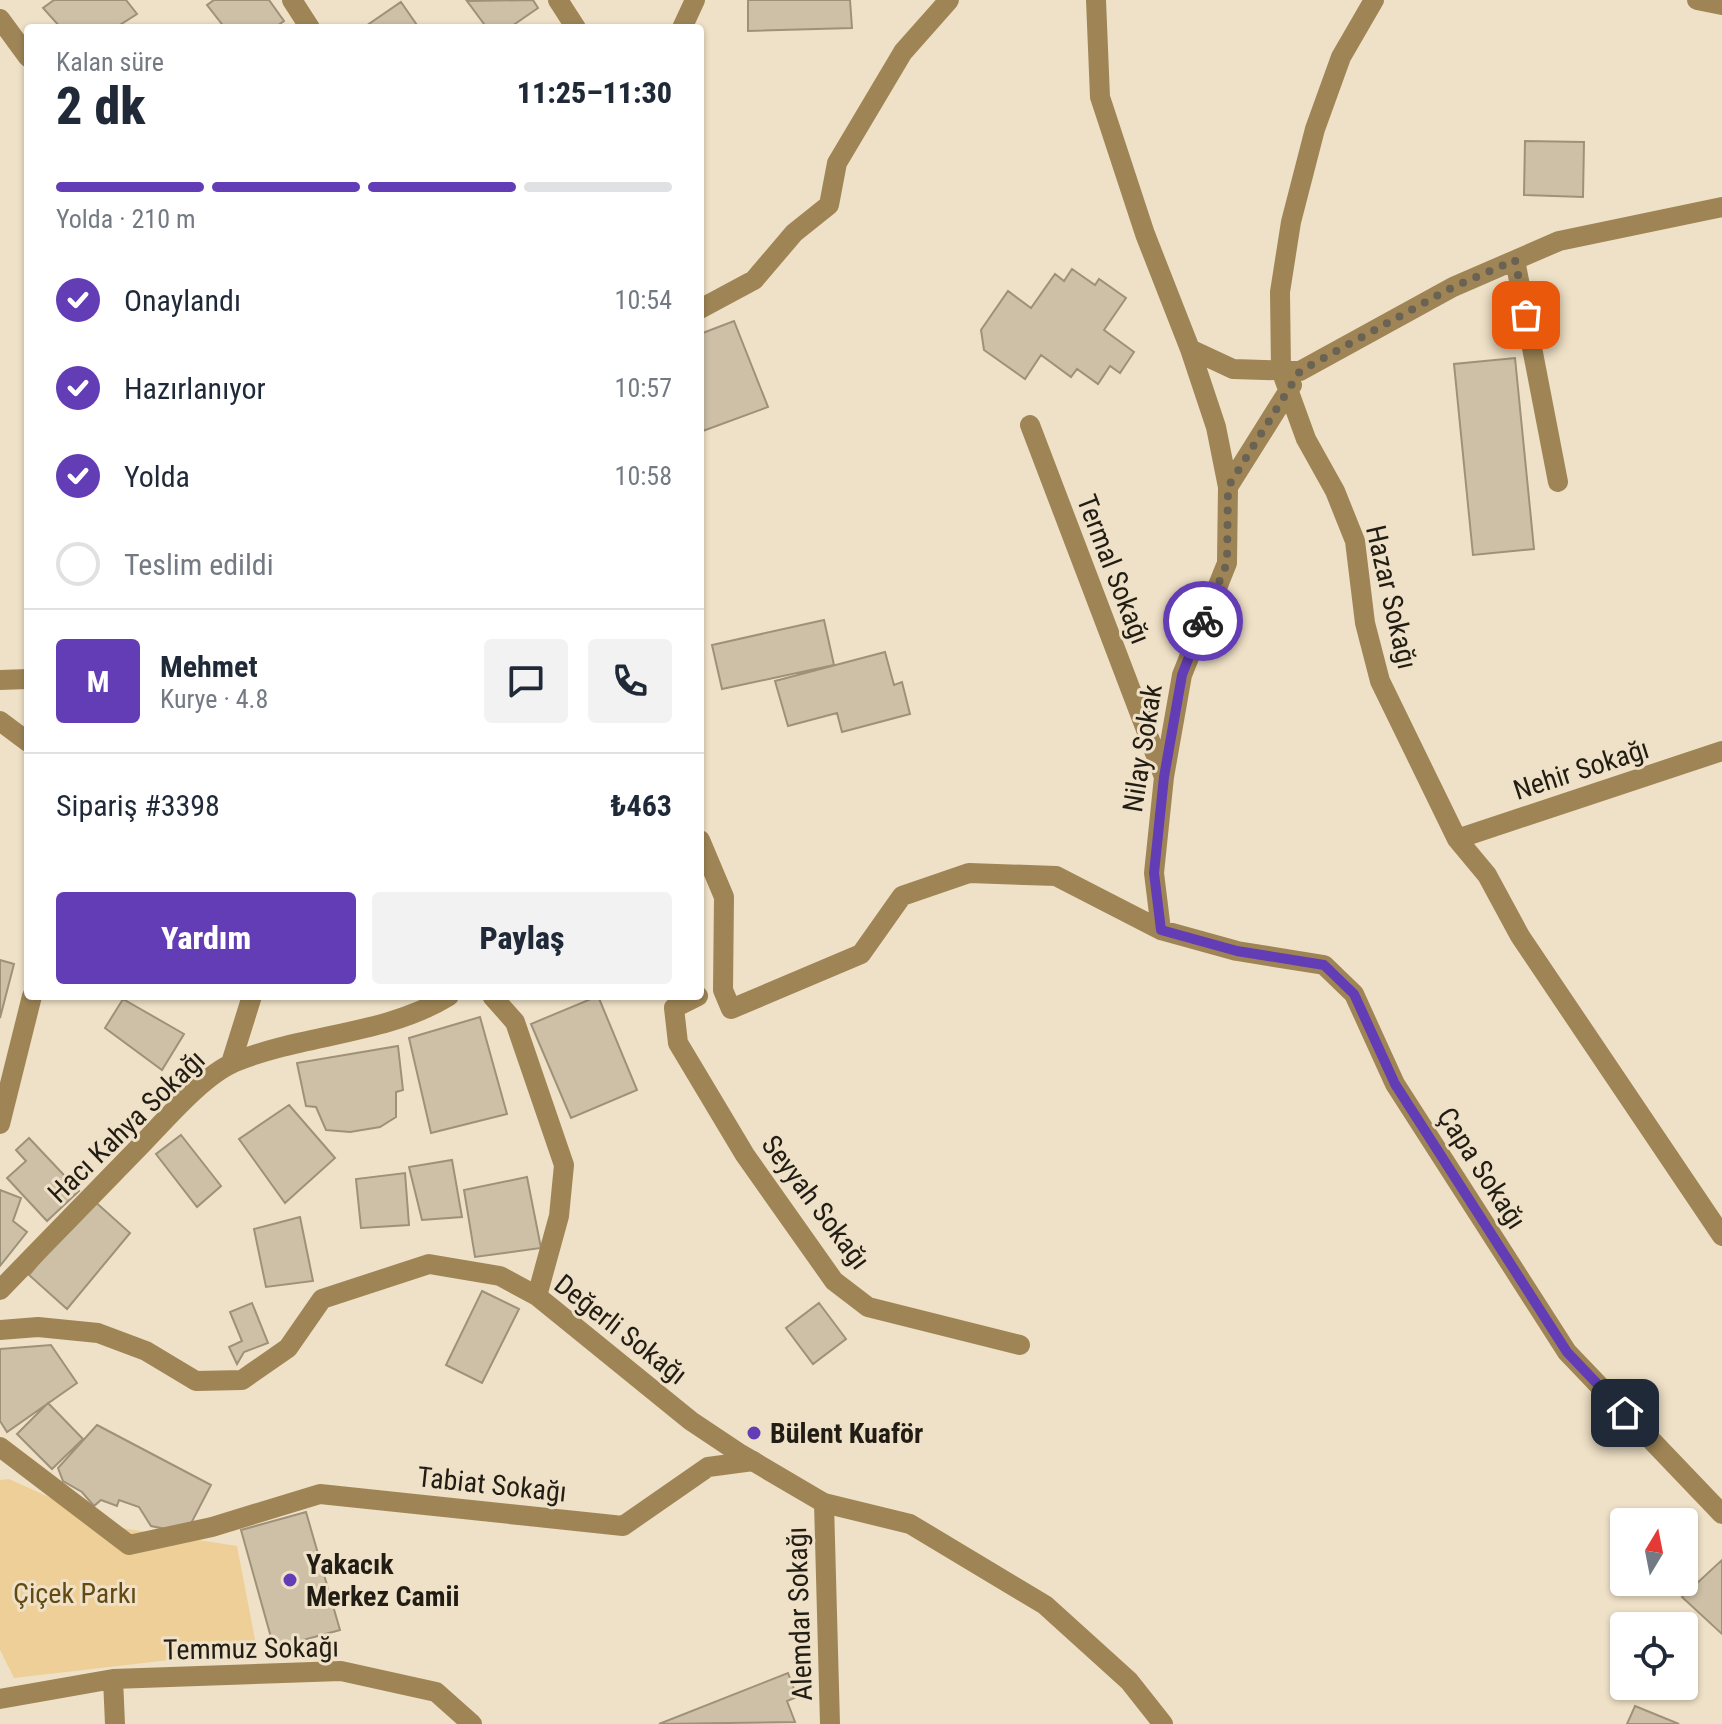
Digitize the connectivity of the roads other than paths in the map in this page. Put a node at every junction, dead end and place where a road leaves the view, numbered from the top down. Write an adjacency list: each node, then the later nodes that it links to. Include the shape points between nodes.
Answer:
1 (292, 0): 10 (street)
2 (558, 0): 11 (street)
3 (695, 0): 12 (street)
4 (949, 0): 16 (street, via 903,52 837,163 829,205 794,233 754,280)
5 (1096, 0): 17 (street, Nilay Sokak, via 1100,97)
6 (1375, 0): 18 (street, via 1341,57 1291,222 1280,292)
7 (1697, 0): 8 (street)
8 (1722, 5)
9 (0, 19): 13 (street)
10 (307, 24)
11 (573, 24)
12 (684, 24)
13 (24, 52)
14 (1722, 207): 15 (street, via 1559,241)
15 (1515, 260): 18 (street); 21 (street)
16 (704, 307)
17 (1190, 349): 18 (street, via 1233,369); 22 (street, Nilay Sokak, via 1216,427)
18 (1290, 371): 19 (street)
19 (1289, 390): 22 (street); 29 (street, Hazar Sokağı, via 1306,439 1355,541 1365,623 1380,681)
20 (1030, 425): 28 (street, Termal Sokağı)
21 (1558, 482)
22 (1228, 487): 28 (street, Nilay Sokak, via 1227,563 1182,675)
23 (24, 679): 24 (street)
24 (0, 680)
25 (0, 721): 26 (street)
26 (24, 739)
27 (1722, 751): 29 (street, Nehir Sokağı)
28 (1164, 777): 31 (street, Nilay Sokak, via 1154,873)
29 (1457, 839): 41 (street, Hazar Sokağı, via 1487,875 1520,936)
30 (704, 850): 32 (street, via 724,897)
31 (1161, 930): 32 (street, Çapa Sokağı, via 1056,876 969,873 902,896 861,954 731,1009); 49 (street, Çapa Sokağı, via 1237,951 1324,965 1354,994 1395,1084 1567,1352)
32 (723, 990): 33 (street, Seyyah Sokağı)
33 (704, 994)
34 (31, 1000): 40 (street)
35 (251, 1000): 39 (street)
36 (435, 1000): 39 (street, Hacı Kahya Sokağı, via 375,1024)
37 (496, 1000): 43 (street, via 515,1022 564,1165 559,1216)
38 (687, 1000): 45 (street, Seyyah Sokağı, via 674,1008 678,1043 745,1155 834,1281 868,1307)
39 (231, 1063): 42 (street, Hacı Kahya Sokağı, via 181,1105)
40 (0, 1124)
41 (1722, 1236)
42 (0, 1290)
43 (537, 1296): 44 (street, Değerli Sokağı, via 500,1276 429,1264 322,1299 288,1348 242,1380 196,1381 146,1351 98,1333 38,1327); 47 (street, Değerli Sokağı, via 691,1421)
44 (0, 1330)
45 (1020, 1345)
46 (0, 1447): 47 (street, Tabiat Sokağı, via 129,1545 212,1527 320,1494 623,1526 708,1467)
47 (753, 1461): 48 (street, Değerli Sokağı)
48 (824, 1503): 54 (street, Alemdar Sokağı); 55 (street, Değerli Sokağı, via 910,1524 1045,1605 1129,1681)
49 (1722, 1514)
50 (113, 1679): 51 (street, Temmuz Sokağı); 52 (street); 53 (street, Temmuz Sokağı, via 341,1671 436,1692)
51 (0, 1699)
52 (115, 1724)
53 (472, 1724)
54 (830, 1724)
55 (1163, 1724)

